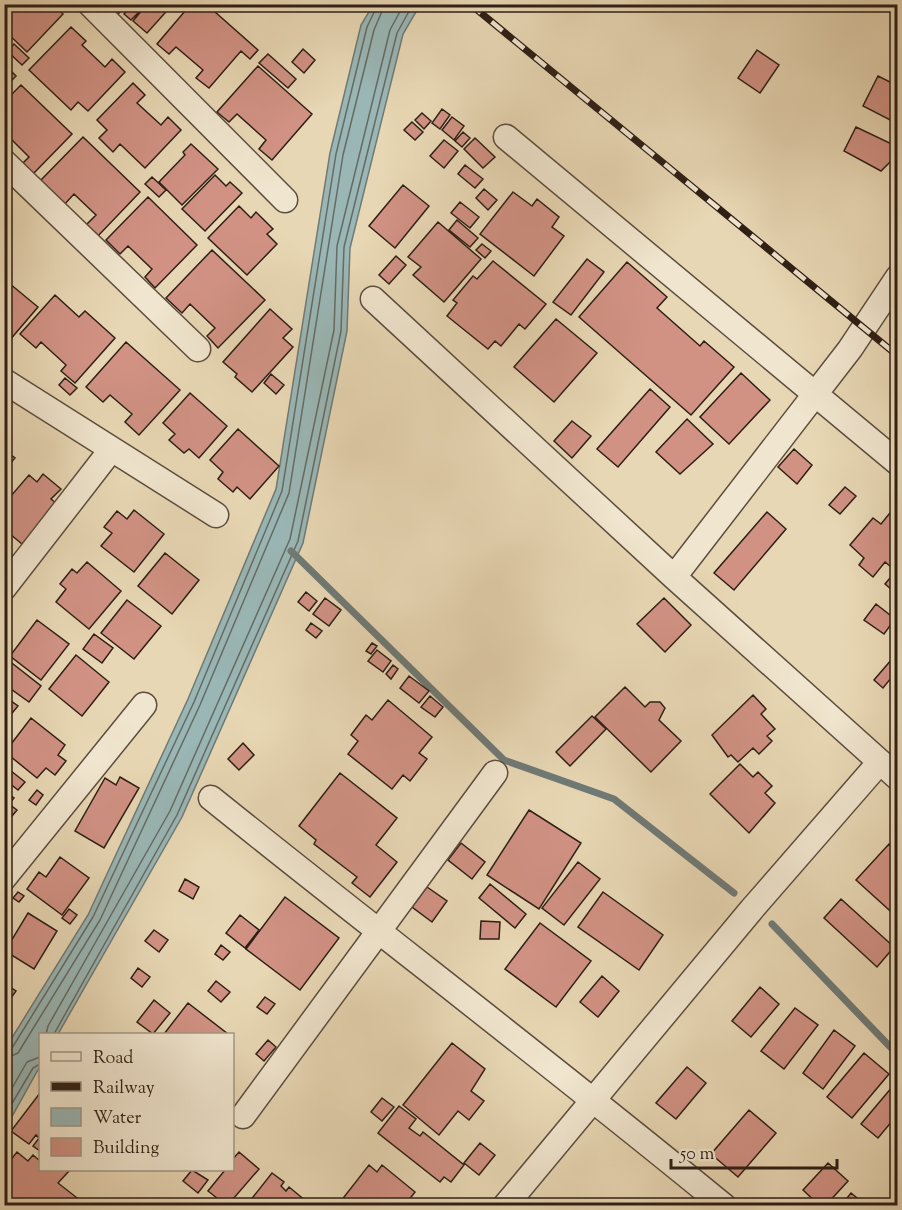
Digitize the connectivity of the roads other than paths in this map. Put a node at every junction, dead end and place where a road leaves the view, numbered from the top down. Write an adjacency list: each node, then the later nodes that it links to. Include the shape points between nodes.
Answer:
1 (90, 4): 4 (street)
2 (506, 137): 9 (street)
3 (4, 162): 7 (street)
4 (285, 200)
5 (897, 277): 9 (street)
6 (373, 299): 13 (street)
7 (198, 350)
8 (4, 381): 10 (street)
9 (815, 393): 11 (street); 13 (street)
10 (111, 450): 12 (street); 14 (street)
11 (897, 463)
12 (216, 515)
13 (674, 577): 16 (street)
14 (4, 588)
15 (144, 705): 19 (street)
16 (888, 771): 21 (street, via 752,909)
17 (495, 773): 20 (street)
18 (211, 798): 20 (street)
19 (4, 878)
20 (379, 933): 21 (street); 22 (street)
21 (594, 1100): 23 (street); 24 (street)
22 (243, 1116)
23 (505, 1206)
24 (724, 1206)

